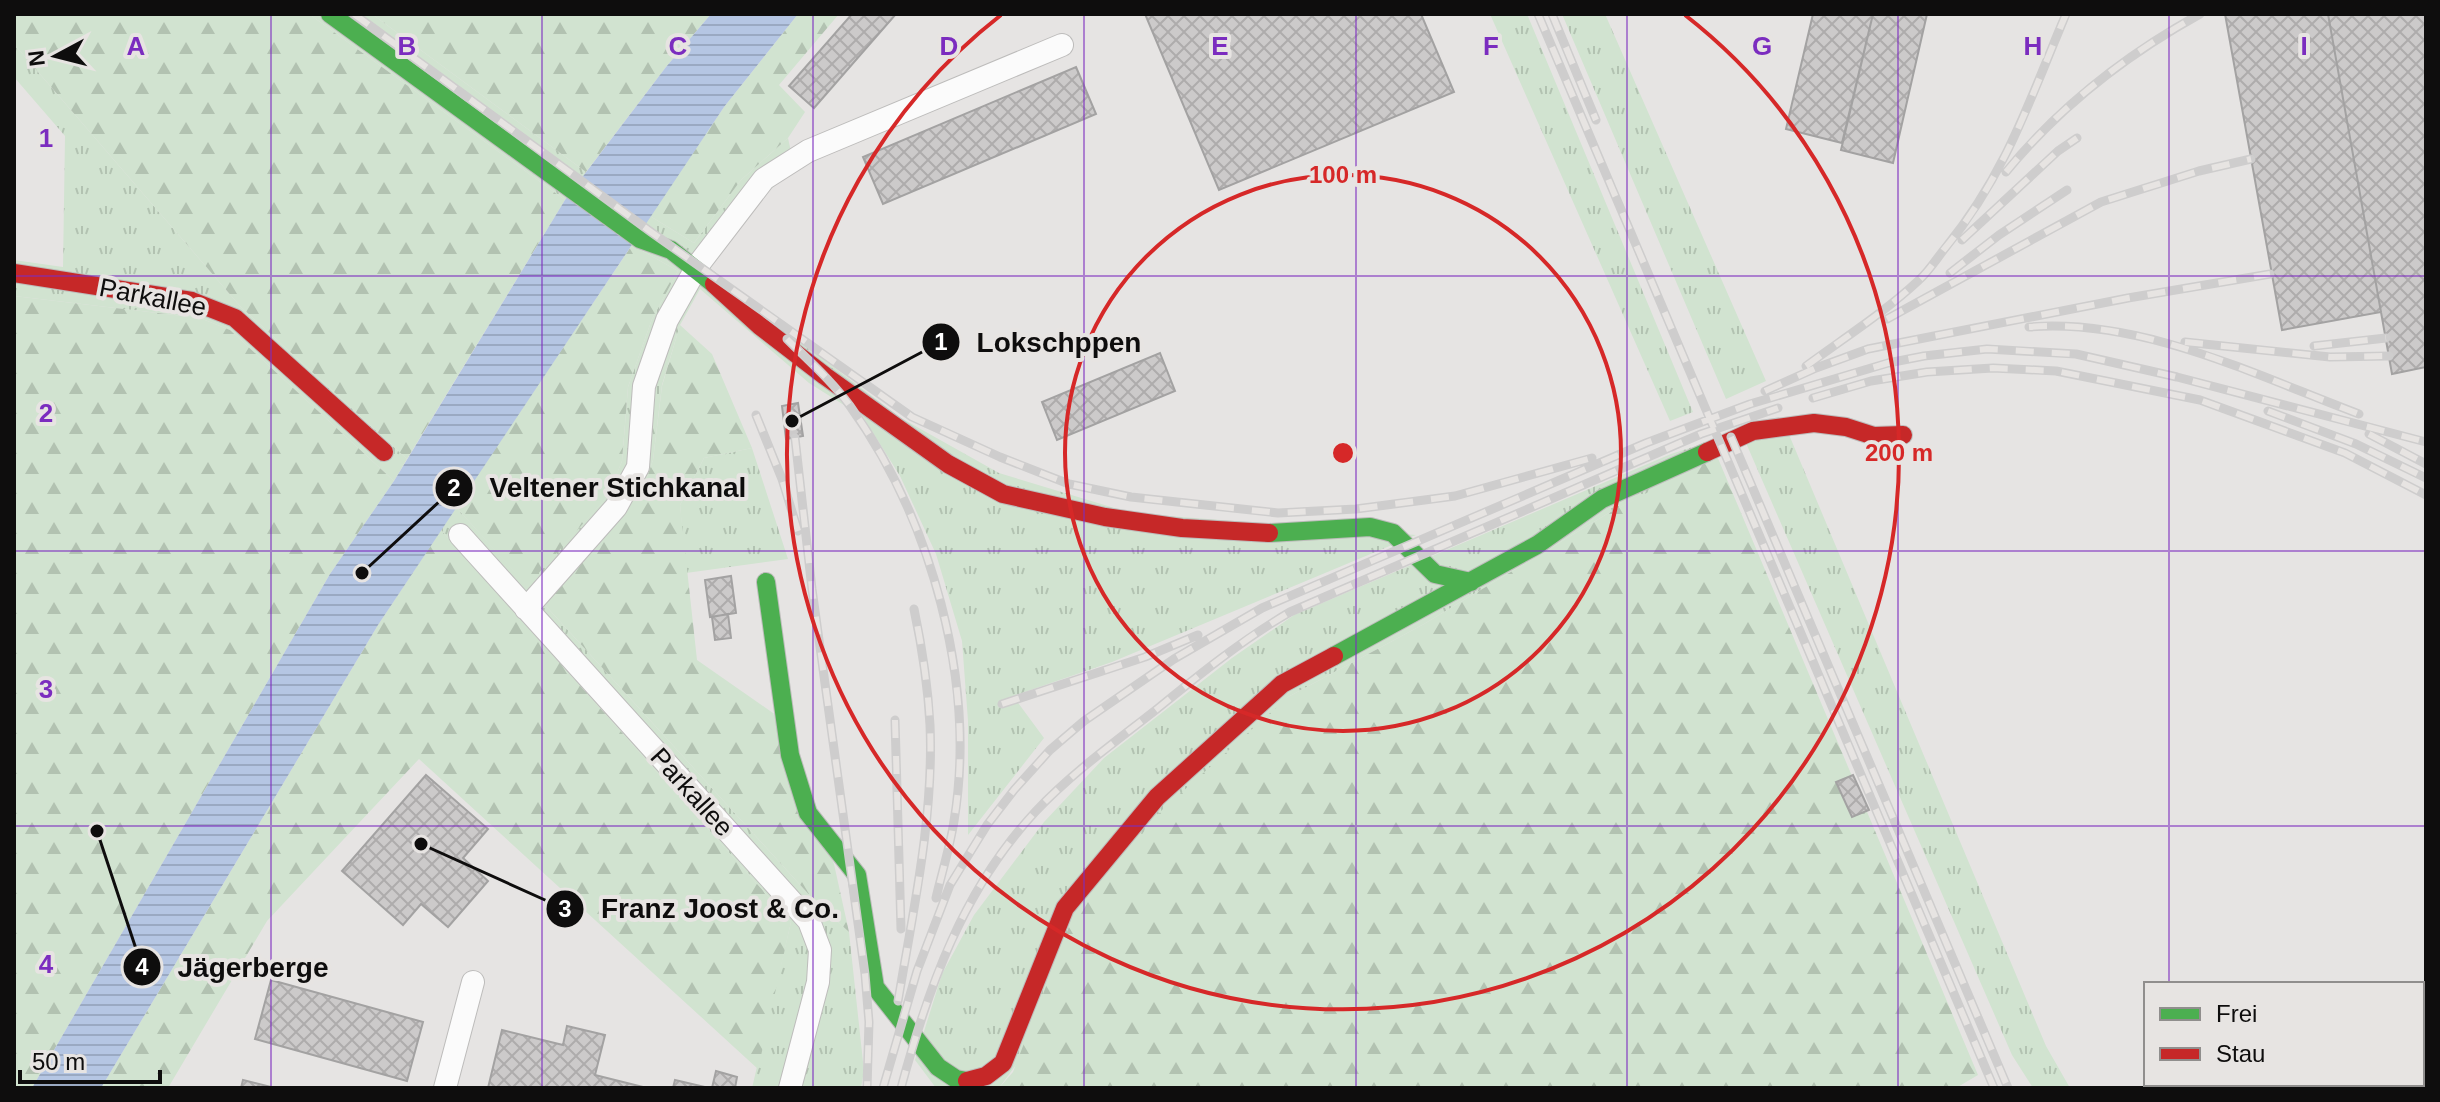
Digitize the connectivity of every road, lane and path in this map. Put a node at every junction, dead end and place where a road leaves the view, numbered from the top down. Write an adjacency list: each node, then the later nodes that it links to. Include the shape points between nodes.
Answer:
1 (330, 14): 3 (street, via 640,239 671,250)
2 (1062, 45): 3 (street, via 808,151 764,179)
3 (696, 268): 9 (street, via 825,376 948,464 1003,494 1182,528 1264,533 1370,527 1393,533 1435,574); 10 (street, via 667,320 644,386 638,467 616,507)
4 (14, 273): 6 (street, Parkallee, via 215,308 235,318)
5 (1903, 435): 9 (street, via 1874,436 1814,423 1753,431 1602,499 1537,545)
6 (384, 452)
7 (460, 535): 10 (street, Parkallee)
8 (766, 582): 9 (street, via 790,755 808,813 857,875 875,987 938,1067 968,1082 984,1079 1003,1063 1065,908 1157,797 1282,684)
9 (1471, 582)
10 (526, 609): 13 (street, Parkallee, via 809,921 820,950 818,982)
11 (473, 982): 12 (street)
12 (445, 1088)
13 (790, 1088)

